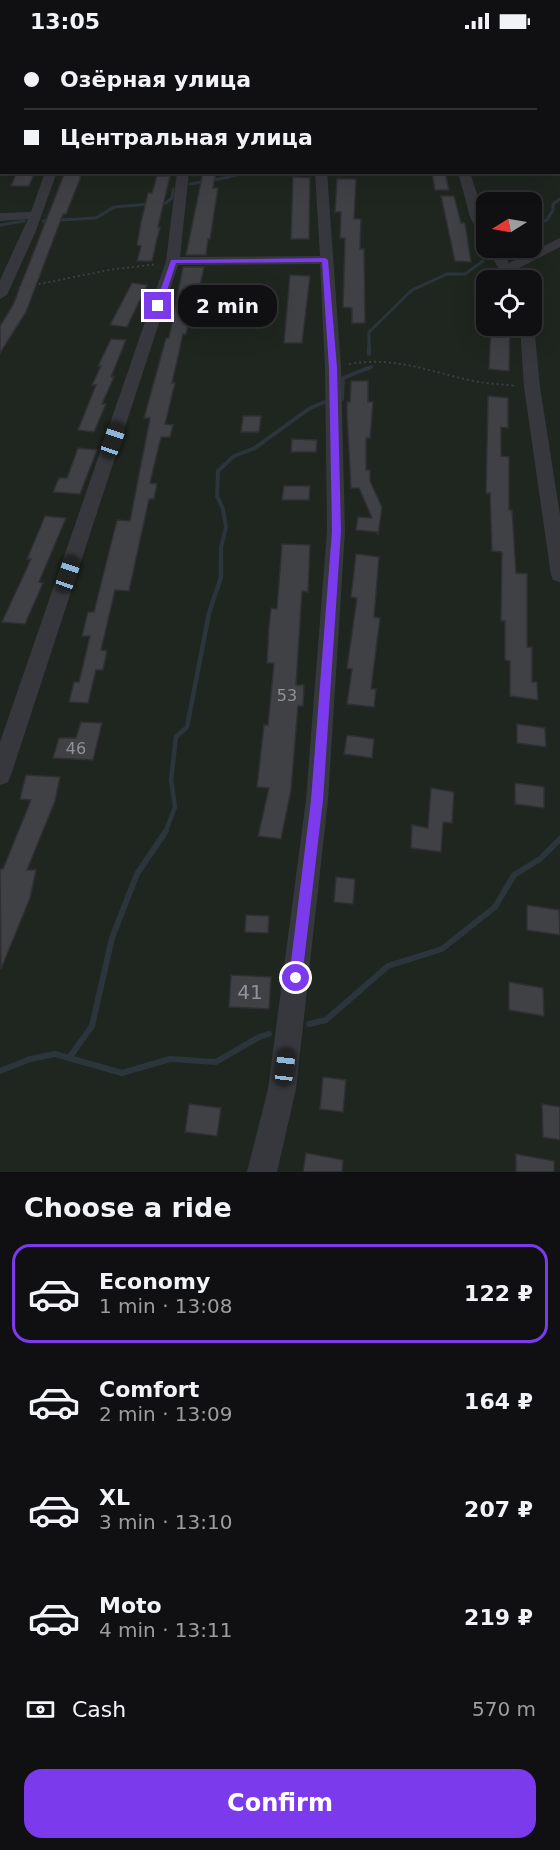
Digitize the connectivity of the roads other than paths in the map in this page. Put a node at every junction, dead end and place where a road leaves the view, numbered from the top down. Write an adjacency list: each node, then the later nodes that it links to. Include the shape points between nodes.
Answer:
1 (50, 174): 5 (street)
2 (183, 174): 10 (street)
3 (321, 174): 9 (street)
4 (465, 174): 7 (street)
5 (35, 215): 6 (street); 12 (street)
6 (0, 217)
7 (476, 218)
8 (560, 242): 11 (street)
9 (325, 260): 10 (street); 17 (street, via 333,368 336,531 317,800 282,1089)
10 (173, 261): 16 (street)
11 (517, 270)
12 (1, 293)
13 (528, 336): 14 (street, via 532,387)
14 (554, 493): 15 (street)
15 (560, 575)
16 (0, 775)
17 (262, 1172)

